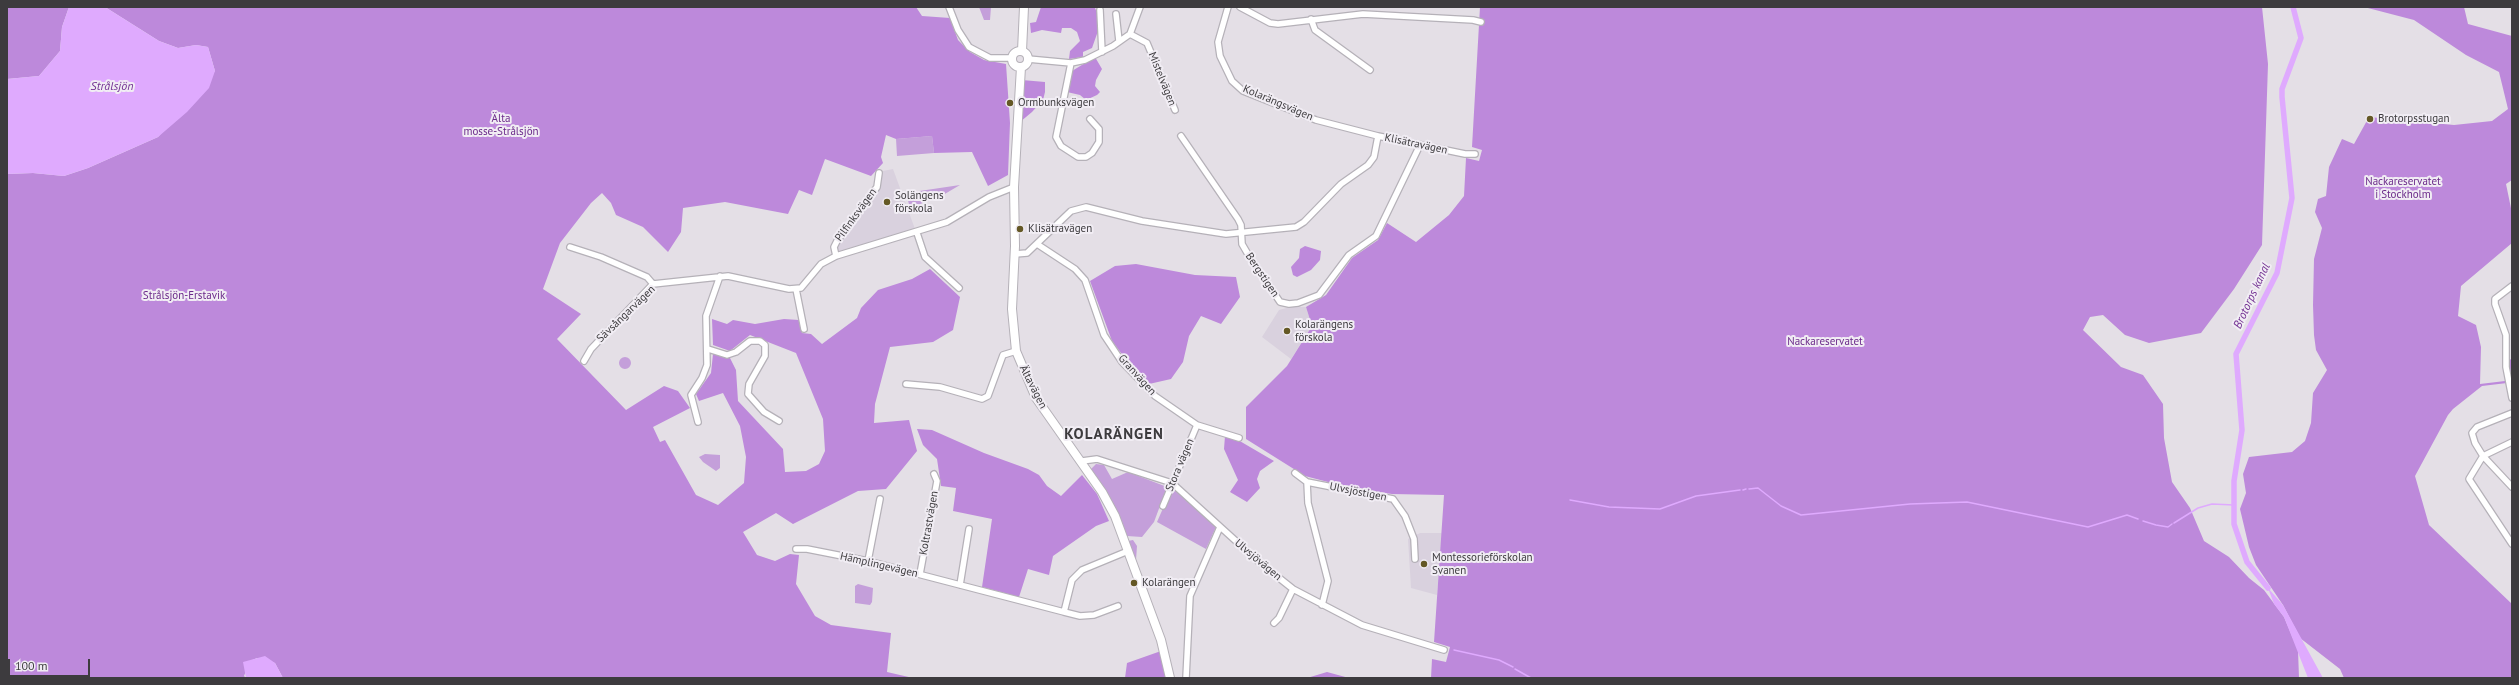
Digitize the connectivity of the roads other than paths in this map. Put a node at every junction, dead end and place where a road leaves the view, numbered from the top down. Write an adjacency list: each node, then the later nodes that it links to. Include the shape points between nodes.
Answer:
1 (949, 7): 14 (street, via 958,30 969,46 990,58)
2 (1024, 7): 12 (main road)
3 (1140, 7): 10 (street)
4 (1228, 7): 22 (street, Kolarängsvägen, via 1218,42 1220,56 1232,81 1243,91 1316,120)
5 (1240, 7): 8 (street, via 1270,23)
6 (1100, 10): 13 (street)
7 (1116, 14): 11 (street)
8 (1311, 19): 9 (street, via 1371,14); 18 (street, via 1315,30)
9 (1481, 22)
10 (1130, 34): 11 (street); 19 (street, Mistelvägen, via 1147,43)
11 (1119, 41): 13 (street)
12 (1022, 51): 14 (main road, via 1014,54); 15 (main road, via 1027,54)
13 (1102, 52): 16 (street)
14 (1012, 58): 17 (main road, via 1015,65)
15 (1028, 59): 16 (street); 17 (main road, via 1026,65)
16 (1071, 63): 20 (street, via 1056,137 1061,146 1078,157 1086,157 1097,147 1100,135 1096,124)
17 (1021, 67): 26 (main road, Ältavägen)
18 (1370, 70)
19 (1175, 110)
20 (1090, 119)
21 (1181, 136): 27 (street, Bergstigen, via 1238,219)
22 (1378, 136): 23 (street, Klisätravägen); 27 (street, Klisätravägen, via 1374,157 1368,165 1341,184 1304,222 1296,227)
23 (1420, 144): 24 (street, Klisätravägen); 27 (street, Bergstigen, via 1376,236 1349,255 1325,289 1311,299 1298,303 1280,302 1242,244)
24 (1475, 154)
25 (879, 173): 32 (street, Pilfinksvägen, via 877,187 837,241 834,247)
26 (1014, 187): 28 (street, via 989,197 947,222); 31 (main road, Ältavägen)
27 (1241, 232): 29 (street, Klisätravägen, via 1226,234 1142,221 1086,207 1071,211)
28 (917, 233): 32 (street); 36 (street, via 925,257)
29 (1037, 244): 31 (street, Klisätravägen, via 1027,253); 47 (street, Granvägen, via 1075,269 1085,280 1104,335 1122,362 1164,404)
30 (570, 247): 34 (street, via 647,277)
31 (1015, 254): 40 (main road, Ältavägen, via 1012,309)
32 (836, 256): 37 (street, via 821,264 801,288)
33 (720, 276): 34 (street, Sävsångarvägen); 37 (street, Sävsångarvägen); 39 (street, via 706,316)
34 (653, 284): 41 (street, Sävsångarvägen, via 591,349)
35 (2512, 286): 43 (street, via 2495,299 2495,304 2506,334 2506,368)
36 (959, 288)
37 (796, 289): 38 (street)
38 (804, 329)
39 (708, 349): 45 (street, via 727,355 736,352 750,341 760,341 765,345 765,356 749,384 748,394 764,412); 46 (street, via 707,365 691,394 690,401)
40 (1016, 351): 42 (street, via 1003,355 988,396 982,400 940,387); 51 (main road, Ältavägen, via 1036,398)
41 (584, 361)
42 (906, 384)
43 (2512, 398)
44 (2512, 412): 50 (street, via 2477,427 2472,433)
45 (779, 421)
46 (698, 422)
47 (1197, 425): 48 (street, Granvägen); 55 (street, Stora vägen)
48 (1239, 438)
49 (2512, 442): 50 (street)
50 (2483, 456): 56 (street); 61 (street, via 2469,479)
51 (1082, 461): 55 (street, Ulvsjövägen, via 1097,459); 63 (main road, Ältavägen, via 1102,492)
52 (1294, 473): 54 (street, Ulvsjöstigen)
53 (934, 474): 66 (street, Koltrastvägen, via 937,481)
54 (1307, 482): 64 (street, Ulvsjöstigen, via 1393,499 1414,539); 69 (street, via 1308,503 1328,581)
55 (1172, 483): 58 (street, Stora vägen); 59 (street, Ulvsjövägen)
56 (2512, 487)
57 (880, 499): 65 (street)
58 (1162, 506)
59 (1220, 527): 68 (street, Ulvsjövägen); 75 (street, via 1190,596)
60 (970, 529): 67 (street)
61 (2512, 544)
62 (796, 549): 65 (street, Hämplingevägen)
63 (1128, 551): 71 (street, via 1082,570 1072,580); 74 (main road, Ältavägen, via 1162,640)
64 (1415, 559)
65 (868, 561): 66 (street, Hämplingevägen)
66 (920, 574): 67 (street, Hämplingevägen)
67 (960, 585): 71 (street, Hämplingevägen)
68 (1293, 589): 69 (street, Ulvsjövägen); 72 (street, via 1280,618)
69 (1322, 605): 73 (street, Ulvsjövägen, via 1374,629)
70 (1118, 606): 71 (street, Hämplingevägen, via 1094,615 1080,616)
71 (1064, 612)
72 (1274, 623)
73 (1444, 650)
74 (1170, 678)
75 (1186, 678)

